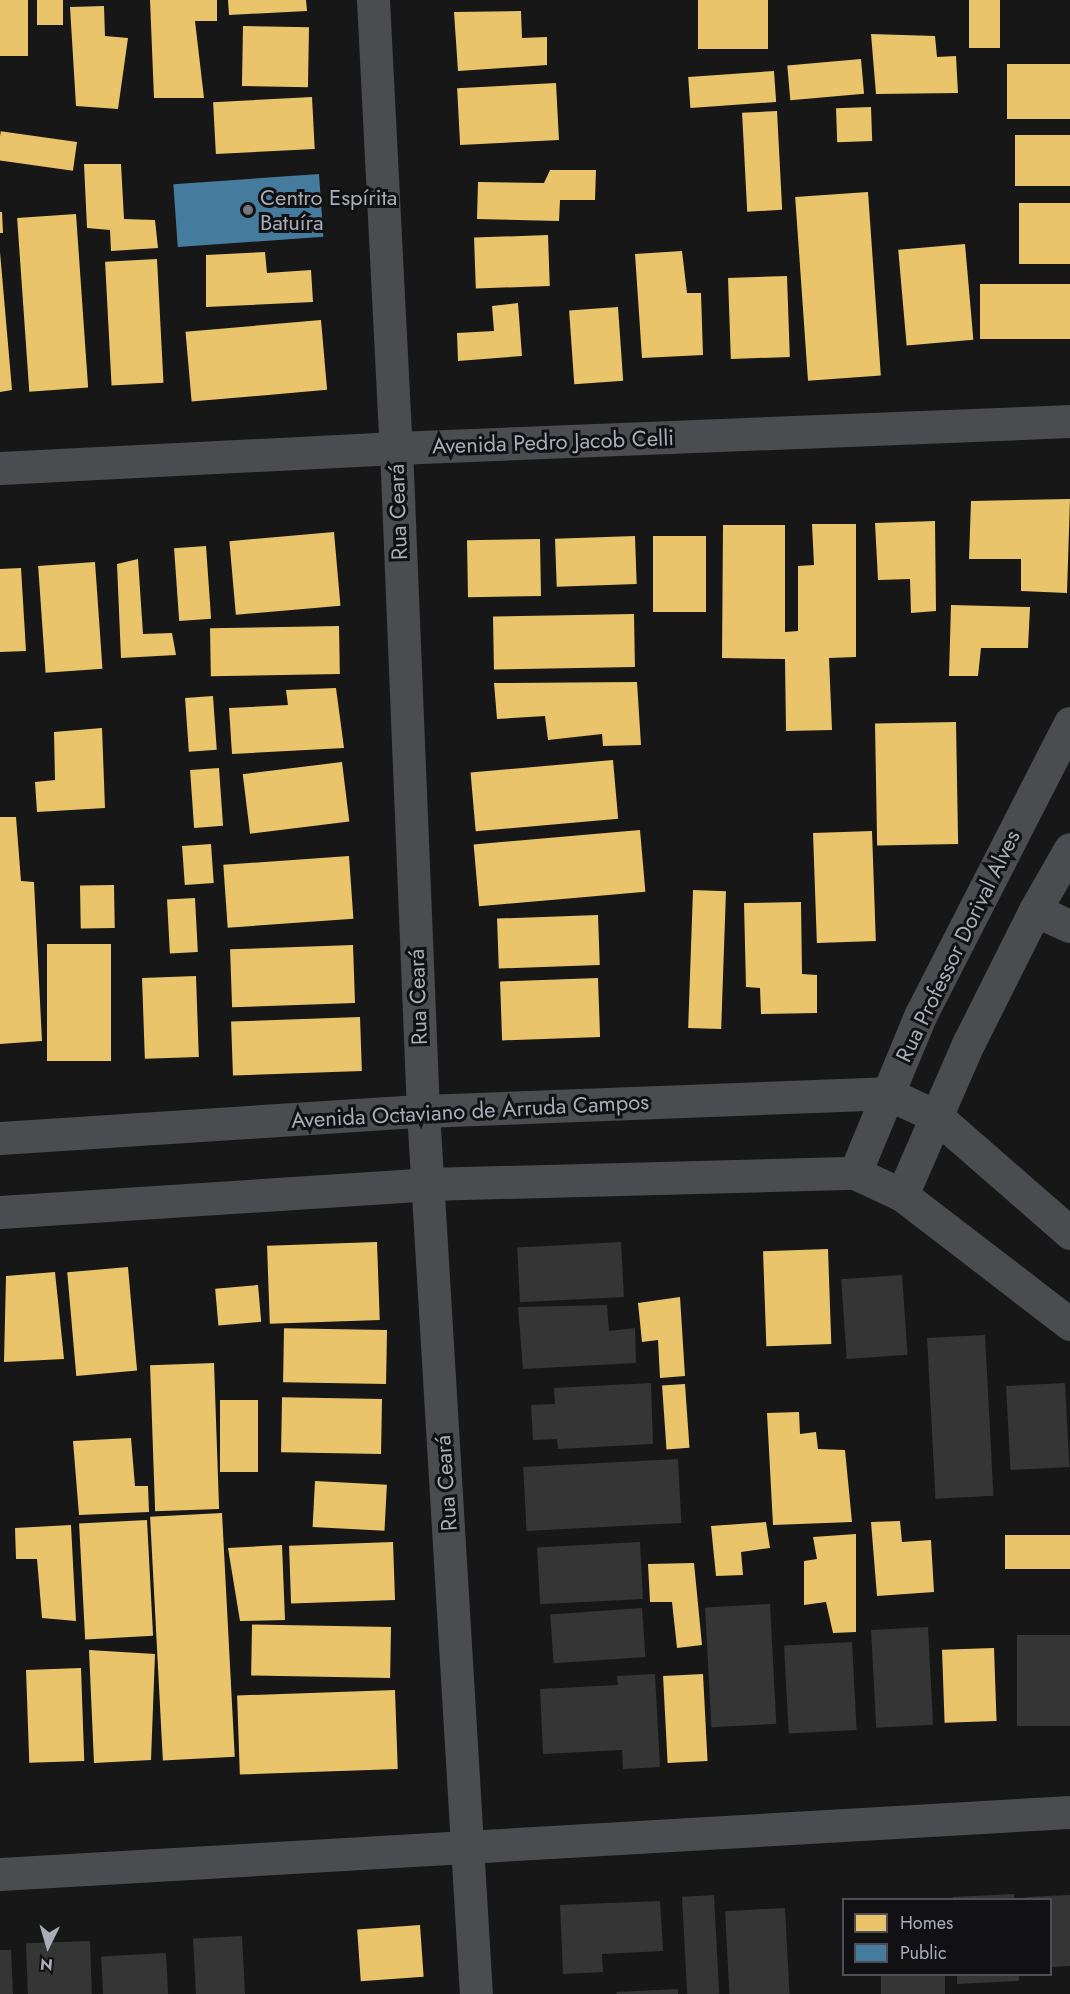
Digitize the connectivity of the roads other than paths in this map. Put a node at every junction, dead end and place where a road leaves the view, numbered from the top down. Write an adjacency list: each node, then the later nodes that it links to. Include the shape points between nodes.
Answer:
1 (373, 0): 3 (street, Rua Ceará)
2 (1070, 421): 3 (street, Avenida Pedro Jacob Celli)
3 (396, 448): 4 (street, Avenida Pedro Jacob Celli); 10 (street, Rua Ceará)
4 (0, 468)
5 (1070, 723): 9 (street, Rua Professor Dorival Alves, via 921,1014)
6 (1070, 849): 7 (street)
7 (1035, 910): 8 (street); 11 (street)
8 (1070, 927)
9 (886, 1093): 10 (street, Avenida Octaviano de Arruda Campos); 11 (street, Avenida Octaviano de Arruda Campos); 13 (street, Rua Professor Dorival Alves)
10 (423, 1111): 12 (street, Avenida Octaviano de Arruda Campos); 14 (street, Rua Ceará)
11 (936, 1116): 15 (street); 17 (street, Avenida Octaviano de Arruda Campos)
12 (0, 1138)
13 (855, 1173): 14 (street); 15 (street)
14 (428, 1184): 16 (street); 20 (street, Rua Ceará)
15 (902, 1195): 18 (street)
16 (0, 1212)
17 (1070, 1233)
18 (1070, 1324)
19 (1070, 1812): 20 (street)
20 (469, 1846): 21 (street); 22 (street, Rua Ceará)
21 (0, 1874)
22 (476, 1994)

